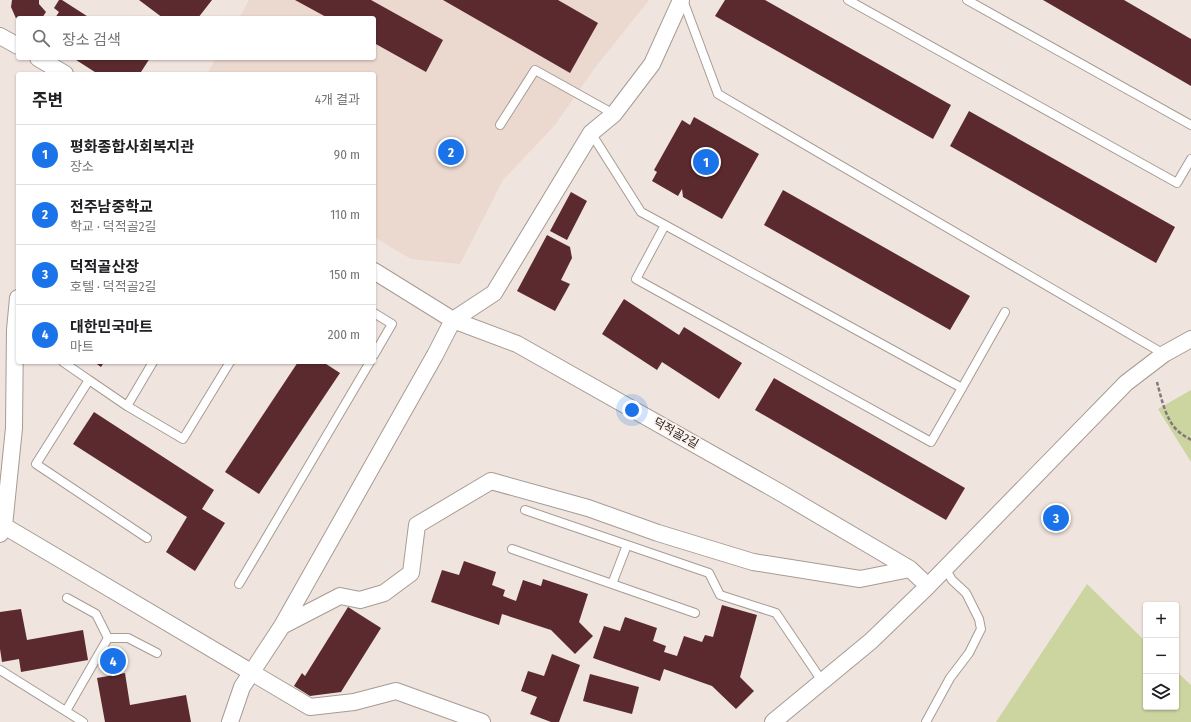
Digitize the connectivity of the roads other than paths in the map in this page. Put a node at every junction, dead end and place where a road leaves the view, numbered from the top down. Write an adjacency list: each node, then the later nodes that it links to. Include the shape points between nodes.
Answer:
1 (682, 0): 10 (street, via 652,64); 22 (lane, via 718,94)
2 (848, 0): 14 (lane, via 1177,183)
3 (967, 0): 12 (lane)
4 (0, 36): 5 (street)
5 (16, 45)
6 (38, 60): 8 (street)
7 (41, 60): 9 (street)
8 (37, 72)
9 (62, 72)
10 (614, 114): 11 (lane, via 534,70); 13 (street)
11 (500, 125)
12 (1191, 126)
13 (591, 133): 15 (lane, via 641,212); 19 (street, via 494,293)
14 (1191, 159)
15 (664, 225): 29 (lane); 29 (lane, via 636,279 931,442)
16 (376, 272): 19 (street, 덕적골2길)
17 (1005, 312): 29 (lane)
18 (376, 314): 21 (lane, via 392,324)
19 (453, 320): 37 (street, 덕적골2길, via 517,344); 43 (street, via 432,362)
20 (1191, 339): 22 (street)
21 (376, 352)
22 (1160, 357): 36 (street, via 1126,383)
23 (16, 363): 32 (street, via 14,428)
24 (66, 364): 28 (lane)
25 (153, 364): 30 (lane)
26 (229, 364): 30 (lane, via 182,440)
27 (369, 364): 38 (lane)
28 (89, 380): 30 (lane); 33 (lane, via 36,464)
29 (962, 388)
30 (127, 406)
31 (525, 510): 34 (lane)
32 (2, 530): 47 (street)
33 (147, 538)
34 (627, 545): 39 (lane); 48 (lane, via 709,573 720,595 776,613)
35 (512, 549): 39 (lane)
36 (945, 568): 40 (street); 54 (lane, via 952,580 966,593 981,629)
37 (910, 569): 40 (street, 덕적골2길); 43 (street, via 860,579 754,562 658,533 588,508 491,481 417,525 411,573 384,593 360,600 340,596)
38 (239, 584)
39 (612, 584): 42 (lane)
40 (928, 586): 48 (street, via 871,641)
41 (67, 598): 44 (lane, via 96,614)
42 (694, 613)
43 (282, 626): 47 (street)
44 (108, 638): 45 (lane, via 128,638); 49 (lane)
45 (157, 653)
46 (0, 670): 49 (lane)
47 (251, 672): 51 (street, via 242,687); 52 (street, via 310,707 354,702 396,691)
48 (822, 681): 53 (street)
49 (66, 711): 50 (lane)
50 (82, 722)
51 (230, 722)
52 (482, 722)
53 (773, 722)
54 (926, 722)

